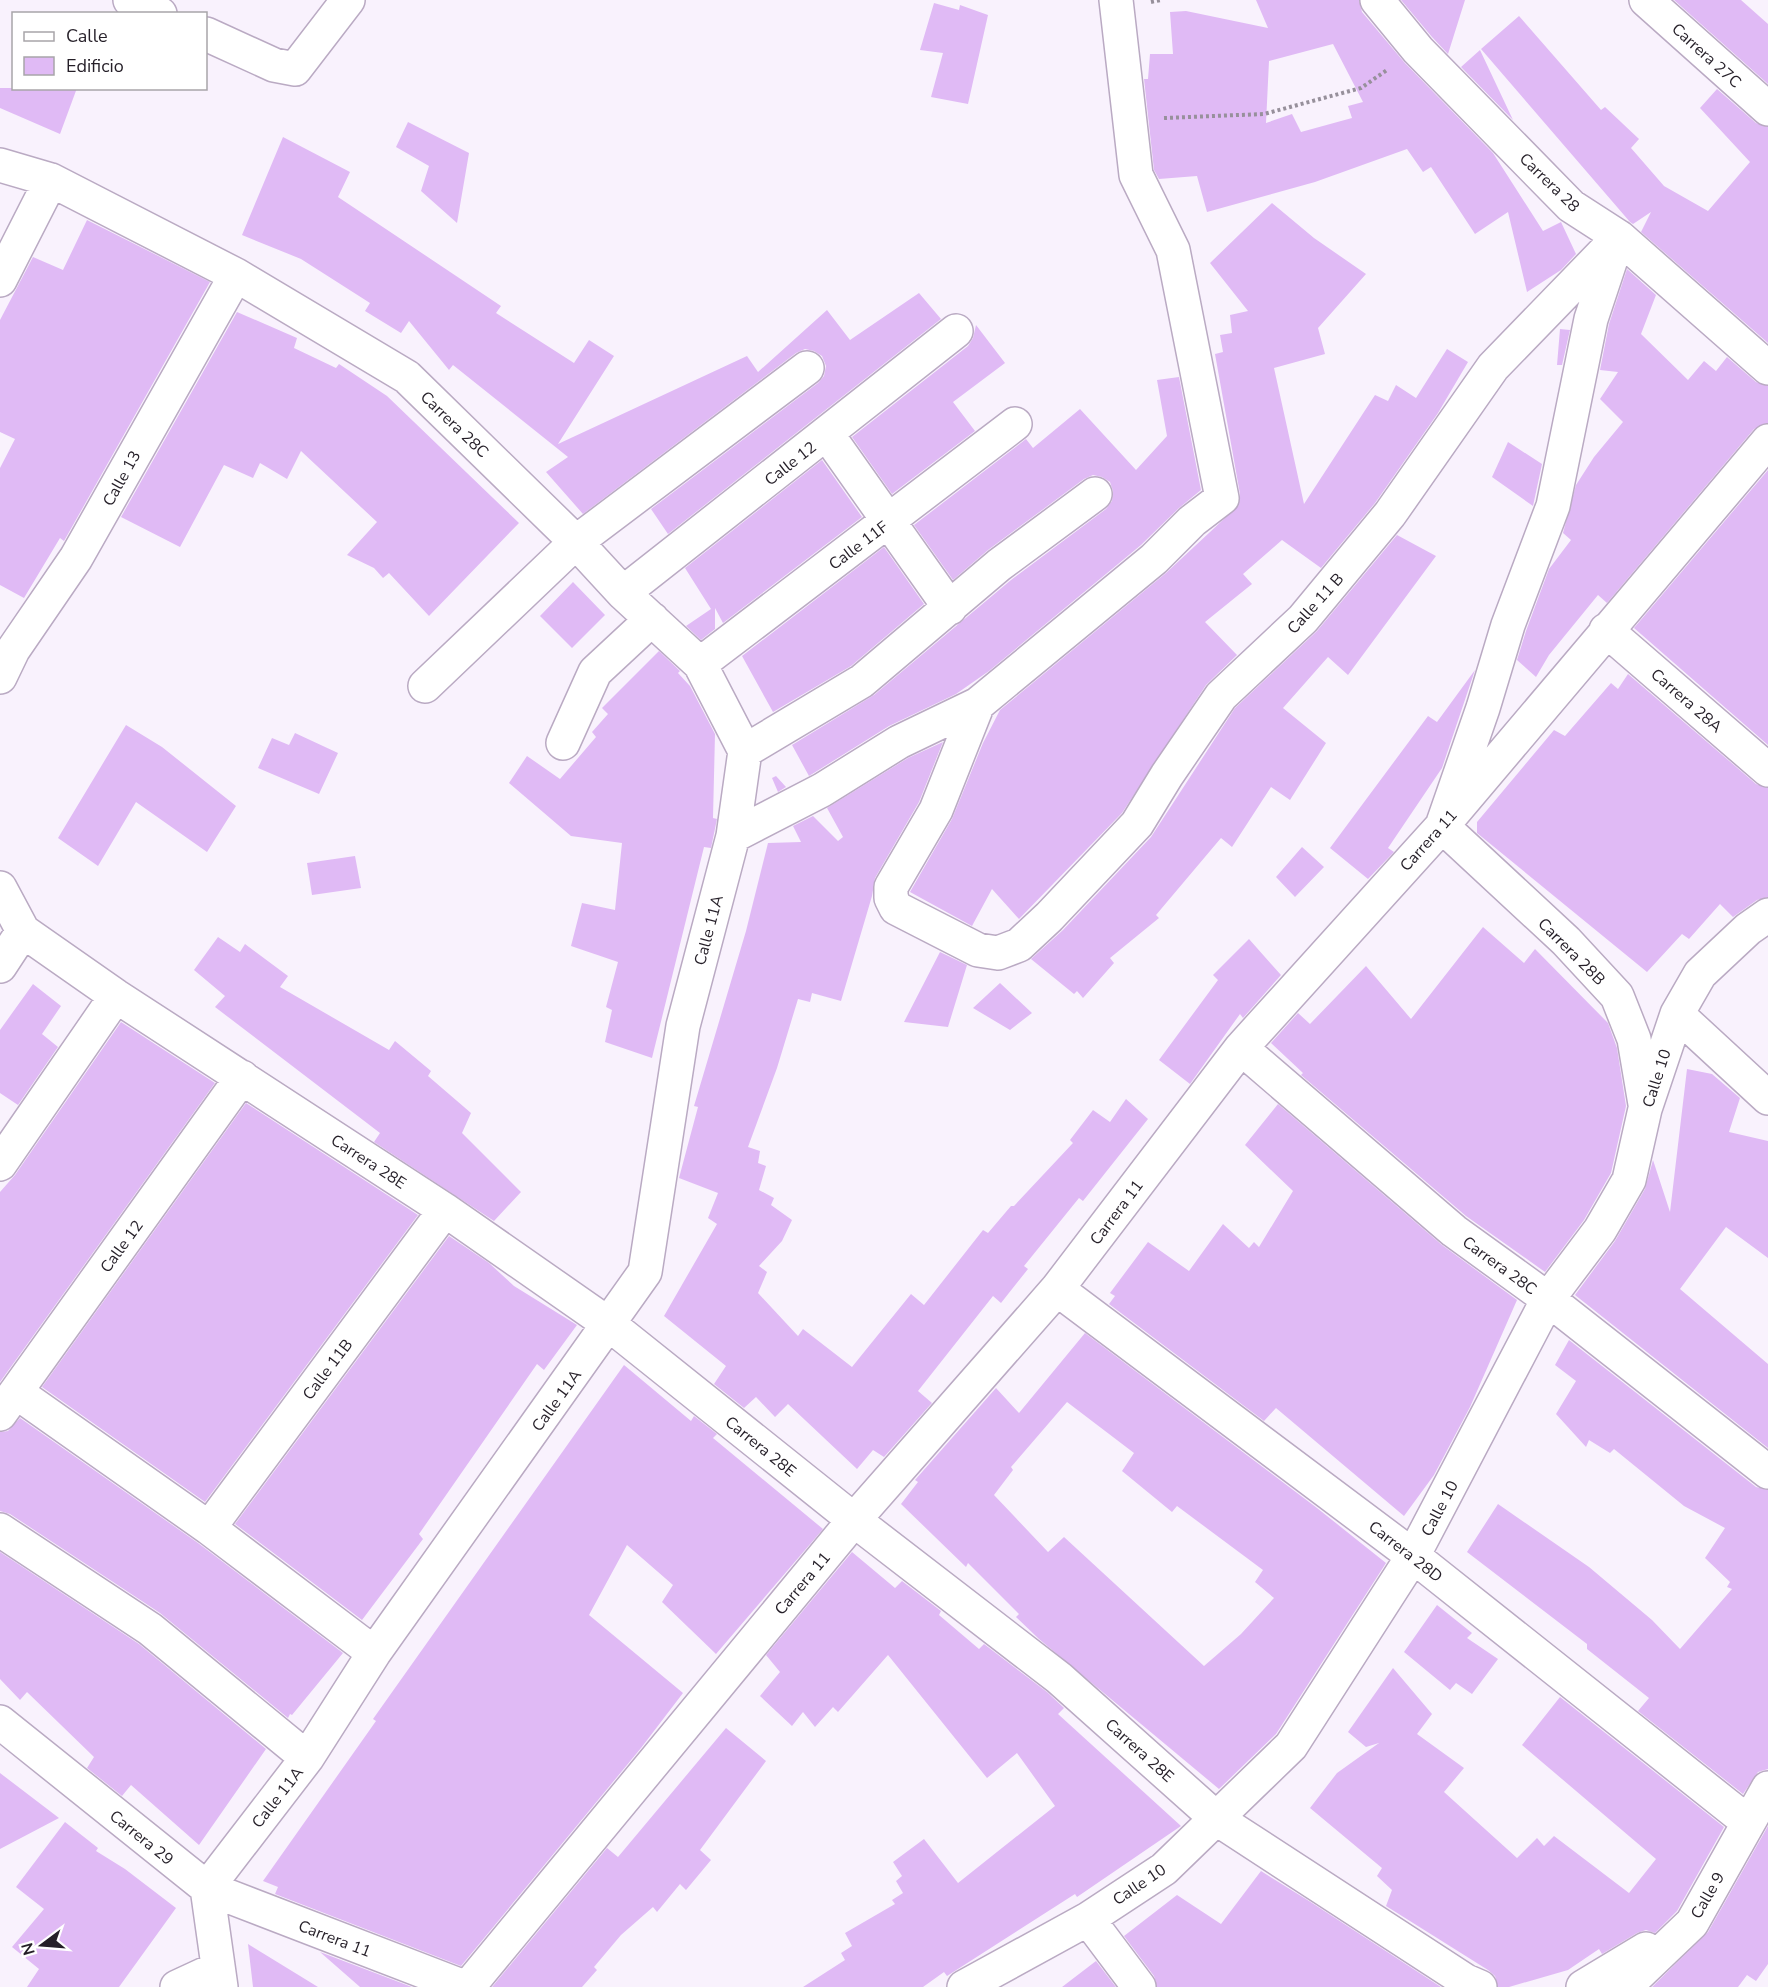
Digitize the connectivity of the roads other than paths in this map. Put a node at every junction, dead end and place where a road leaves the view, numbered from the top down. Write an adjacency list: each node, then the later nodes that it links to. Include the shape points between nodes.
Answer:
1 (130, 0): 6 (street)
2 (348, 0): 7 (street, via 295,69 274,65)
3 (1116, 0): 30 (street, via 1136,175 1173,250 1222,498)
4 (1377, 0): 11 (street, Carrera 28, via 1571,206)
5 (1646, 0): 8 (street, Carrera 27C)
6 (156, 12)
7 (207, 34)
8 (1768, 109)
9 (0, 165): 10 (street, Carrera 28C)
10 (51, 180): 12 (street, Carrera 28C); 13 (street)
11 (1619, 237): 16 (street, Carrera 28); 30 (street, Calle 11 B, via 1492,366 1390,514 1303,619 1221,696 1137,824 1019,945 998,953 978,950 896,908 891,898 891,887 936,810); 34 (street, via 1591,319 1553,506 1512,615)
12 (236, 275): 22 (street, Carrera 28C, via 407,377); 28 (street, Calle 13, via 76,558 13,650)
13 (0, 280)
14 (956, 331): 18 (street, Calle 12)
15 (807, 368): 22 (street)
16 (1768, 368)
17 (1015, 424): 21 (street, Calle 11F)
18 (827, 434): 21 (street); 23 (street, Calle 12)
19 (1768, 441): 26 (street, Carrera 11)
20 (1095, 494): 24 (street, via 999,565)
21 (890, 521): 24 (street); 27 (street, Calle 11F)
22 (576, 542): 23 (street, Carrera 28C); 29 (street)
23 (623, 593): 25 (street, Carrera 28C)
24 (950, 608): 32 (street, via 862,681)
25 (652, 620): 27 (street, Carrera 28C); 31 (street, via 595,672)
26 (1606, 630): 33 (street, Carrera 28A); 34 (street, Carrera 11)
27 (700, 664): 32 (street, Carrera 28C)
28 (0, 677)
29 (425, 686)
30 (978, 704): 35 (street, via 898,742 822,790)
31 (563, 743)
32 (745, 751): 35 (street)
33 (1768, 770)
34 (1442, 826): 42 (street, Carrera 11); 45 (street, Carrera 28B, via 1566,942 1617,996 1634,1039)
35 (733, 836): 50 (street, Calle 11A, via 683,1026 645,1272)
36 (0, 888): 38 (street)
37 (1768, 915): 41 (street, Calle 10, via 1700,974)
38 (23, 931): 39 (street); 40 (street, Carrera 28E)
39 (0, 966)
40 (116, 996): 43 (street, Carrera 28E); 46 (street)
41 (1677, 1014): 44 (street); 45 (street, Calle 10)
42 (1241, 1048): 48 (street, Carrera 11); 49 (street, Carrera 28C, via 1454,1231)
43 (242, 1077): 47 (street, Carrera 28E); 51 (street, Calle 12)
44 (1768, 1098)
45 (1645, 1109): 49 (street, Calle 10, via 1629,1180 1600,1230)
46 (0, 1164)
47 (445, 1210): 50 (street, Carrera 28E); 54 (street, Calle 11B)
48 (1057, 1289): 53 (street, Carrera 11); 56 (street, Carrera 28D)
49 (1548, 1299): 52 (street, Carrera 28C); 56 (street, Calle 10)
50 (610, 1325): 53 (street, Carrera 28E); 57 (street, Calle 11A)
51 (8, 1403): 54 (street)
52 (1768, 1472)
53 (854, 1520): 61 (street, Carrera 28E, via 1059,1678); 68 (street, Carrera 11)
54 (208, 1528): 57 (street)
55 (0, 1530): 59 (street, via 150,1629)
56 (1413, 1556): 61 (street, Calle 10, via 1290,1746); 62 (street, Carrera 28D)
57 (374, 1653): 59 (street, Calle 11A)
58 (0, 1722): 63 (street, Carrera 29)
59 (306, 1758): 63 (street, Calle 11A)
60 (1768, 1788): 62 (street, Calle 9)
61 (1217, 1819): 64 (street, Calle 10, via 1164,1869); 71 (street, Carrera 28E)
62 (1748, 1822): 65 (street, Calle 9)
63 (207, 1888): 66 (street); 68 (street, Carrera 11)
64 (1088, 1919): 69 (street, Calle 10); 70 (street)
65 (1692, 1923): 72 (street); 73 (street, Calle 9)
66 (220, 1978): 67 (street)
67 (177, 1987)
68 (466, 1987)
69 (964, 1987)
70 (1139, 1987)
71 (1480, 1987)
72 (1583, 1987)
73 (1625, 1987)

